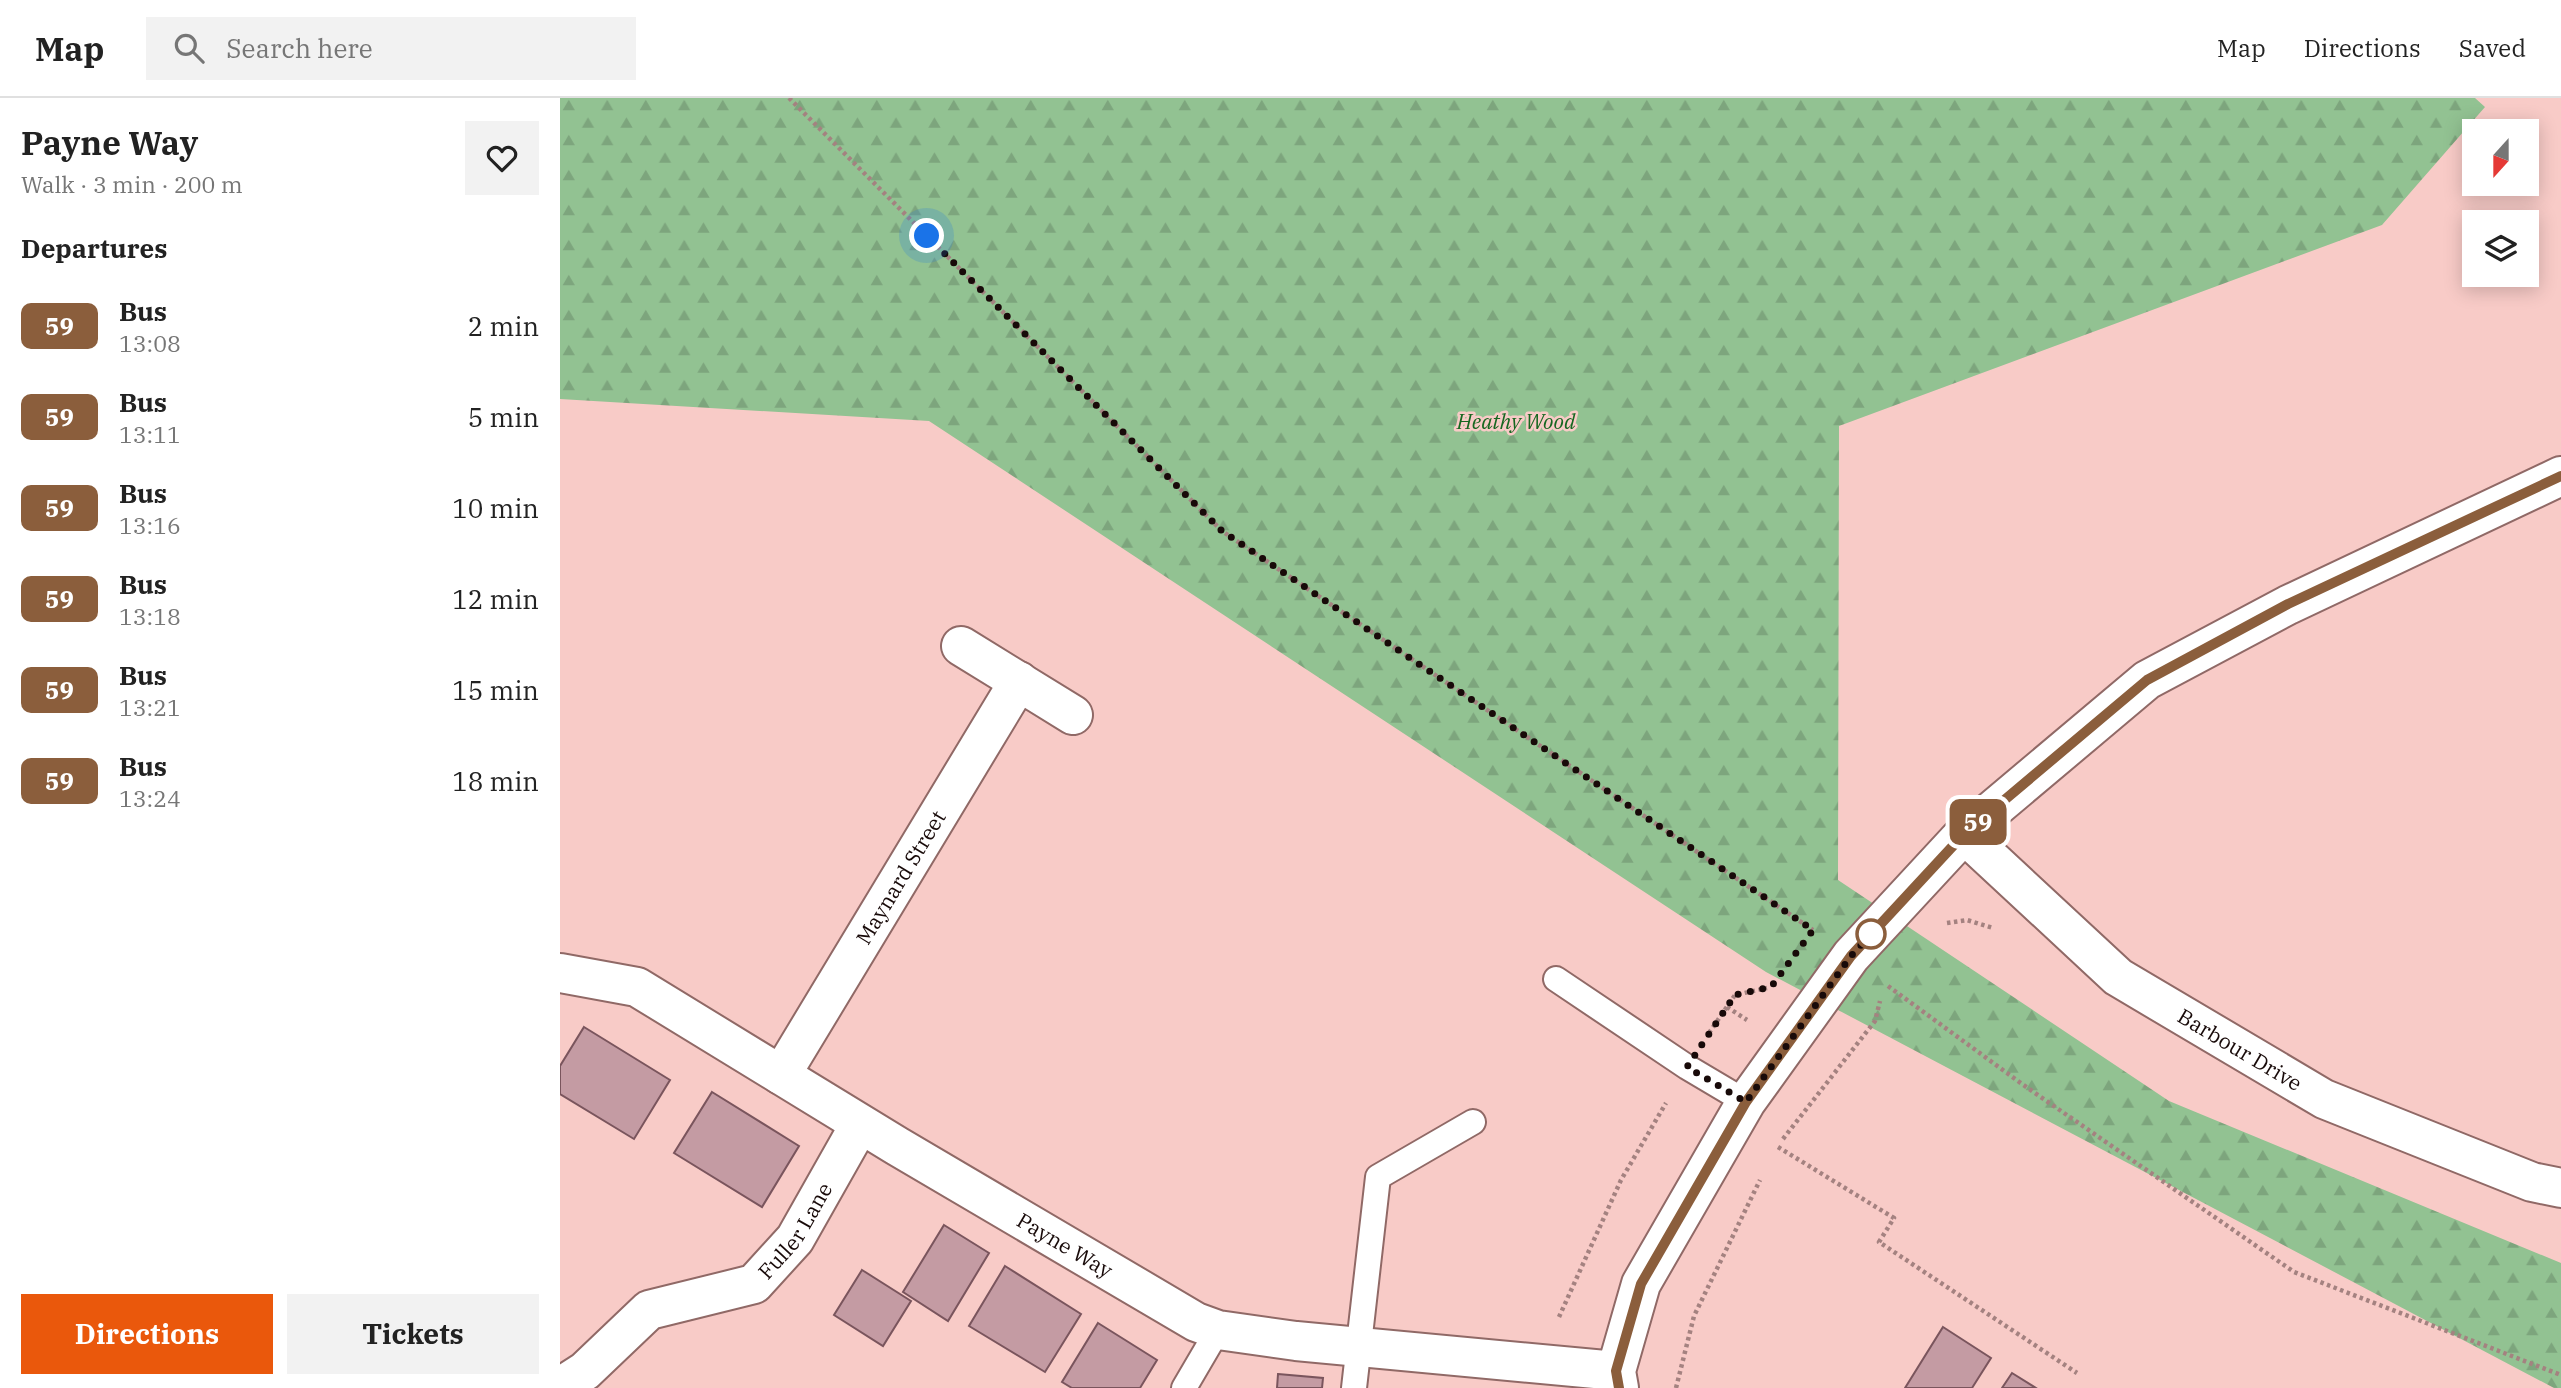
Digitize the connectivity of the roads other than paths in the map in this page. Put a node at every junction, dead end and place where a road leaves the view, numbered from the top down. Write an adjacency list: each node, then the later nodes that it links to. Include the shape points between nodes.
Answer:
1 (2561, 476): 5 (street, via 2288,604 2147,680)
2 (961, 646): 3 (street)
3 (1019, 681): 4 (street); 8 (street, Maynard Street)
4 (1073, 715)
5 (1964, 834): 9 (street, via 1851,956); 12 (street, Barbour Drive, via 2129,984 2324,1099 2532,1182)
6 (560, 973): 8 (street, Payne Way, via 637,987)
7 (1556, 979): 9 (lane)
8 (781, 1075): 11 (street, Payne Way)
9 (1746, 1102): 15 (street, via 1641,1284)
10 (1473, 1122): 14 (lane, via 1378,1177)
11 (860, 1124): 13 (street, Payne Way, via 1097,1266); 16 (street, Fuller Lane, via 795,1240 754,1283 649,1310 585,1371)
12 (2561, 1188)
13 (1218, 1330): 14 (street, Payne Way); 17 (lane)
14 (1358, 1347): 15 (street, Payne Way, via 1555,1365); 18 (lane)
15 (1618, 1380)
16 (560, 1387)
17 (1184, 1388)
18 (1354, 1388)

